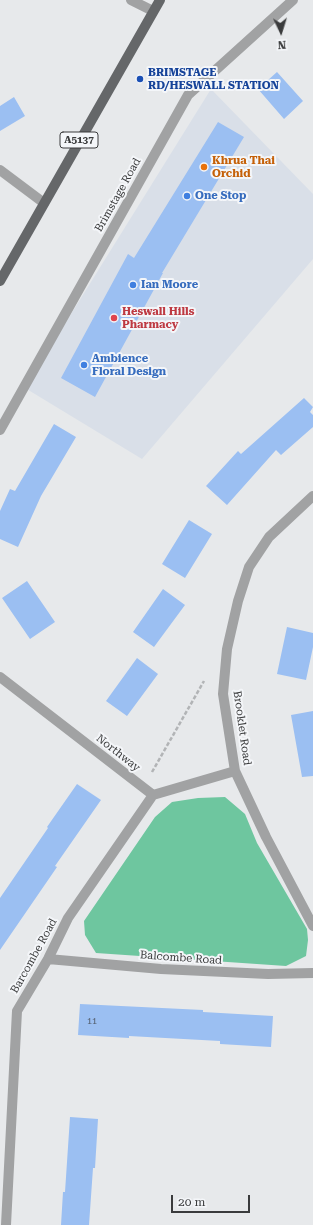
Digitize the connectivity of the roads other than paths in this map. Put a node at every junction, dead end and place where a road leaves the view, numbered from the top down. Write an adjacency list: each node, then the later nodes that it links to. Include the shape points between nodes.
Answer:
1 (131, 0): 4 (street)
2 (160, 0): 4 (main road, A5137)
3 (292, 0): 8 (street, Brimstage Road, via 188,96)
4 (153, 11): 6 (main road, A5137)
5 (0, 170): 6 (street)
6 (44, 203): 7 (main road, A5137)
7 (0, 281)
8 (0, 430)
9 (313, 496): 11 (street, Brooklet Road, via 269,536 249,568 238,601 226,648 223,694)
10 (0, 677): 12 (street, Northway)
11 (235, 771): 12 (street); 13 (street, Brooklet Road)
12 (153, 795): 14 (street, Barcombe Road, via 68,918)
13 (313, 926)
14 (48, 959): 15 (street, Balcombe Road, via 184,970 268,974); 16 (street, Barcombe Road, via 17,1010)
15 (313, 973)
16 (6, 1225)

